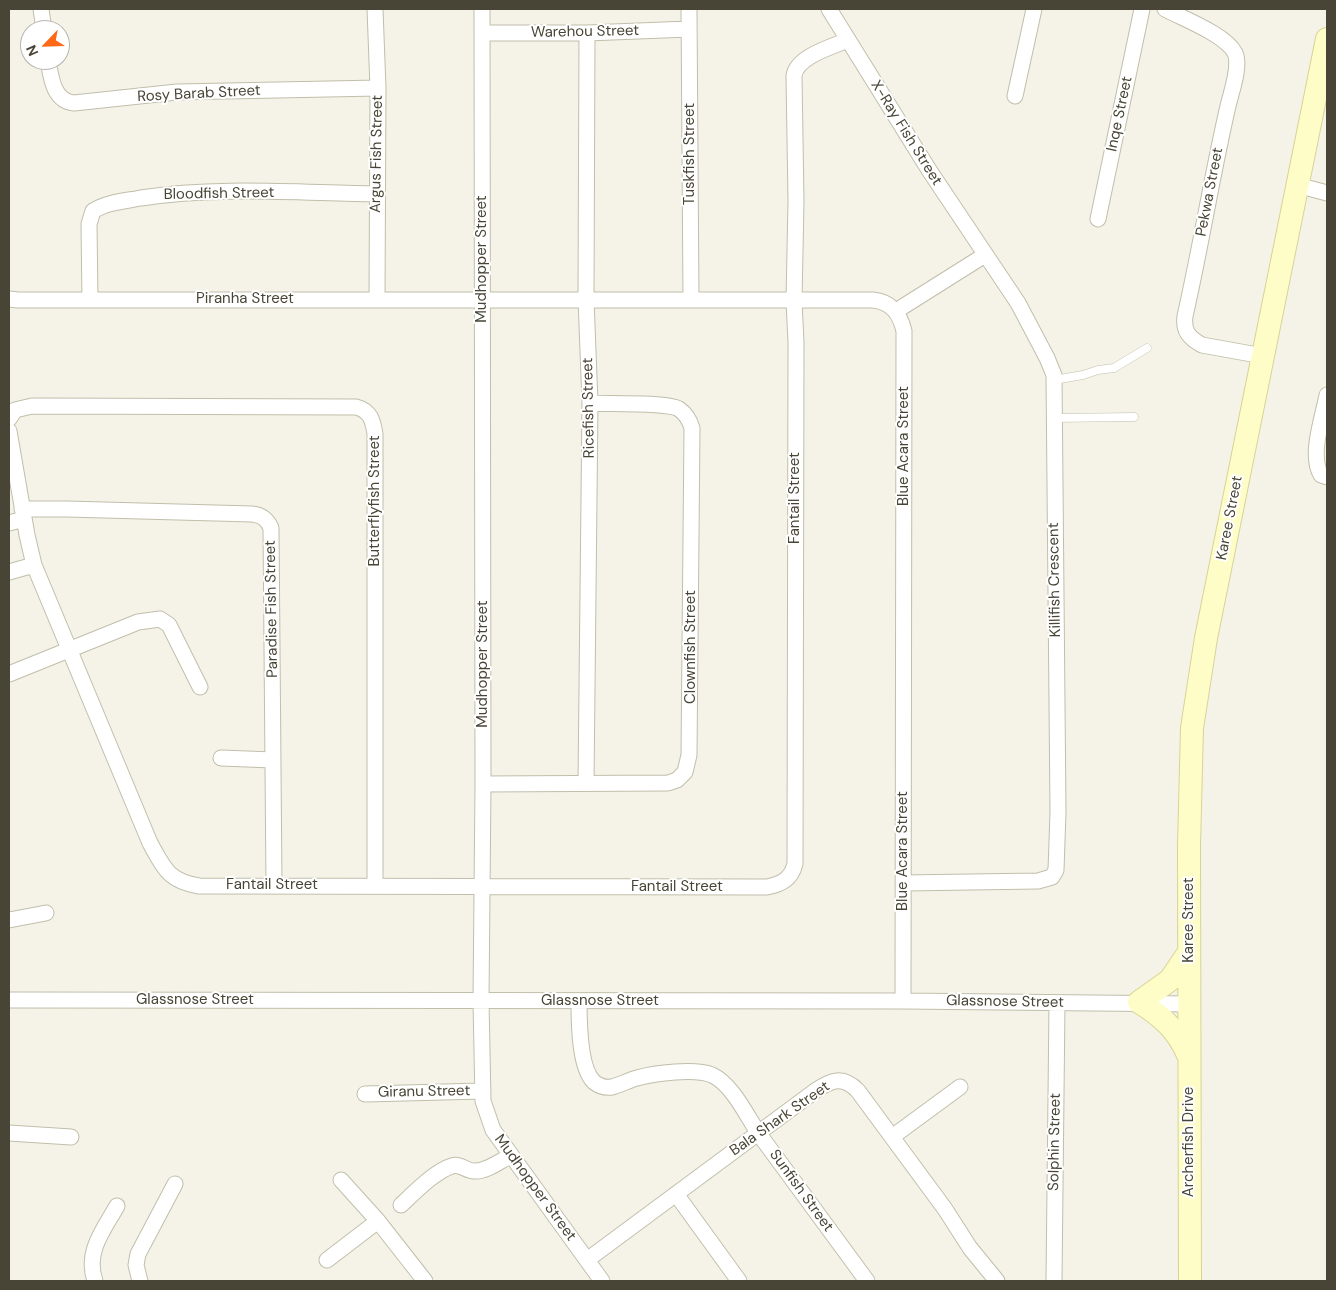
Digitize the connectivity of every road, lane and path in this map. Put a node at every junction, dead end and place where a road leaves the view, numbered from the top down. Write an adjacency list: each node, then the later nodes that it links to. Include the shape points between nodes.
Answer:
1 (375, 9): 14 (street, Argus Fish Street)
2 (482, 9): 9 (street, Mudhopper Street)
3 (689, 9): 8 (street, Tuskfish Street)
4 (830, 9): 12 (street, X-Ray Fish Street)
5 (1034, 9): 15 (street)
6 (1142, 9): 19 (street, Inqe Street)
7 (1165, 9): 30 (street, Pekwa Street, via 1225,41 1236,57 1236,74 1184,316 1186,333 1202,345)
8 (689, 29): 10 (street, Warehou Street); 26 (street, Tuskfish Street)
9 (482, 33): 10 (street, Warehou Street); 25 (street, Mudhopper Street)
10 (587, 33): 23 (street, Ricefish Street)
11 (1327, 39): 16 (street, Karee Street)
12 (848, 40): 20 (street, X-Ray Fish Street); 27 (street, Fantail Street, via 813,55 794,72)
13 (50, 70): 14 (street, Rosy Barab Street, via 58,95 68,102 177,92)
14 (378, 88): 18 (street, Argus Fish Street)
15 (1015, 96)
16 (1297, 185): 17 (street); 30 (street, Karee Street)
17 (1327, 193)
18 (377, 194): 22 (street, Argus Fish Street); 24 (street, Bloodfish Street, via 186,192 103,206 94,211 89,224)
19 (1098, 219)
20 (985, 255): 28 (street); 31 (street, Killifish Crescent, via 1018,304 1051,365)
21 (9, 299): 24 (street, Piranha Street)
22 (376, 299): 24 (street, Piranha Street); 25 (street, Piranha Street)
23 (586, 299): 25 (street); 26 (street); 33 (street, Ricefish Street)
24 (90, 300)
25 (481, 300): 49 (street, Mudhopper Street)
26 (691, 300): 27 (street)
27 (794, 300): 28 (street, via 879,300); 53 (street, Fantail Street, via 795,864 792,872 782,883 767,887)
28 (896, 311): 50 (street, Blue Acara Street, via 904,331)
29 (1147, 348): 31 (lane, via 1114,368)
30 (1263, 356): 56 (street, Karee Street, via 1206,638 1194,715 1190,783)
31 (1054, 380): 36 (street, Killifish Crescent)
32 (1327, 395): 38 (street, via 1316,457 1318,470)
33 (590, 403): 48 (street, Ricefish Street); 48 (street, Clownfish Street, via 666,405 679,409 690,422 690,704 689,756 687,769 680,778 668,783)
34 (11, 416): 51 (street, Butterflyfish Street, via 32,406 356,407 370,415 375,434)
35 (1134, 417): 36 (lane)
36 (1054, 418): 50 (street, Killifish Crescent, via 1056,870 1052,877 1044,880)
37 (9, 431): 39 (street, Fantail Street)
38 (1327, 477)
39 (23, 514): 40 (street, Paradise Fish Street); 41 (street, Fantail Street); 47 (street, Paradise Fish Street, via 67,509 242,513 264,518 271,528)
40 (9, 523)
41 (34, 564): 42 (street); 43 (street, Fantail Street)
42 (9, 572)
43 (68, 649): 44 (street); 45 (street, via 138,622 160,619 169,626); 52 (street, Fantail Street, via 150,843 167,871 180,882 199,886)
44 (9, 674)
45 (200, 687)
46 (221, 758): 47 (street)
47 (273, 760): 52 (street, Paradise Fish Street)
48 (586, 783): 49 (street, Clownfish Street)
49 (483, 784): 53 (street, Mudhopper Street)
50 (903, 883): 60 (street, Blue Acara Street)
51 (375, 885): 52 (street, Fantail Street); 53 (street, Fantail Street)
52 (274, 886)
53 (481, 886): 58 (street, Mudhopper Street)
54 (46, 913): 55 (street)
55 (9, 920)
56 (1189, 952): 61 (street, via 1170,980); 63 (street, Karee Street)
57 (9, 1000): 58 (street, Glassnose Street)
58 (481, 1001): 59 (street, Glassnose Street); 66 (street, Mudhopper Street)
59 (579, 1001): 60 (street, Glassnose Street); 68 (street, Sunfish Street, via 583,1054 596,1084 612,1087 636,1078 675,1072 709,1074 726,1085)
60 (902, 1002): 62 (street, Glassnose Street)
61 (1139, 1002): 62 (street, Glassnose Street); 63 (street, Glassnose Street); 64 (street, via 1171,1025)
62 (1056, 1003): 88 (street, Solphin Street)
63 (1190, 1004): 64 (street, Archerfish Drive)
64 (1190, 1058): 89 (street, Archerfish Drive)
65 (960, 1087): 71 (street)
66 (483, 1091): 67 (street, Giranu Street); 72 (street, Mudhopper Street, via 488,1120)
67 (366, 1094)
68 (758, 1132): 71 (street, Bala Shark Street, via 827,1084 843,1081 858,1091); 75 (street, Bala Shark Street); 86 (street, Sunfish Street)
69 (9, 1133): 70 (street)
70 (71, 1137)
71 (892, 1137): 87 (street, Bala Shark Street)
72 (510, 1156): 76 (street, via 480,1171 452,1166 438,1173); 80 (street, Mudhopper Street)
73 (341, 1180): 78 (street)
74 (175, 1184): 82 (street, via 138,1254 136,1265)
75 (676, 1194): 80 (street, Bala Shark Street); 85 (street)
76 (401, 1204)
77 (117, 1206): 81 (street, via 93,1252)
78 (378, 1221): 79 (street); 83 (street)
79 (327, 1260)
80 (587, 1260): 84 (street, Mudhopper Street)
81 (95, 1281)
82 (140, 1281)
83 (425, 1281)
84 (602, 1281)
85 (739, 1281)
86 (867, 1281)
87 (997, 1281)
88 (1054, 1281)
89 (1190, 1281)

